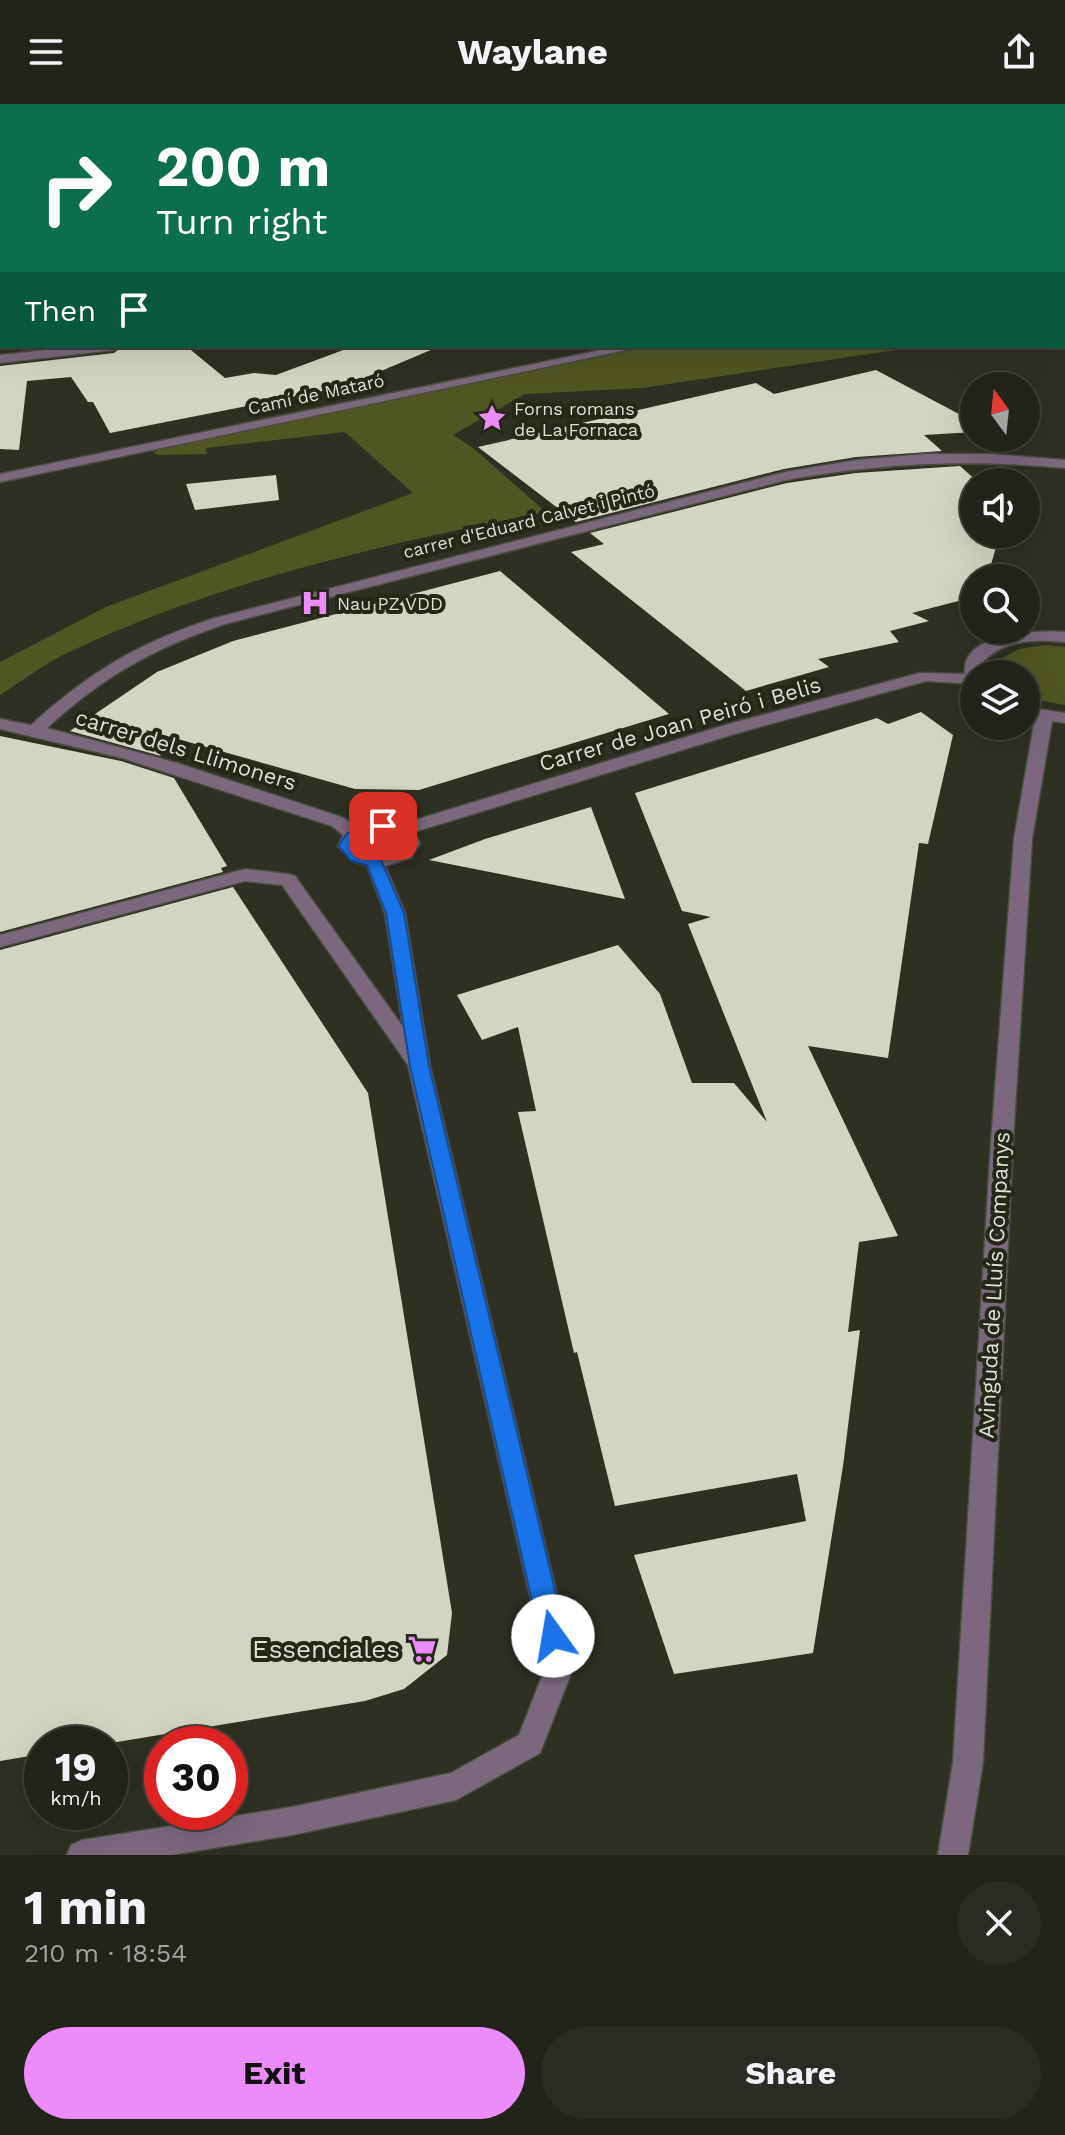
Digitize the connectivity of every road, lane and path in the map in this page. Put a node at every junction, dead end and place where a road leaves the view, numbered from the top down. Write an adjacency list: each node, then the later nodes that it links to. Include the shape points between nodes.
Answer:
1 (96, 348): 3 (street)
2 (629, 348): 5 (street, Camí de Mataró)
3 (0, 359)
4 (1065, 464): 11 (street, carrer d'Eduard Calvet i Pintó, via 931,456 859,462 785,476 301,599 169,638 117,664)
5 (0, 478)
6 (1065, 637): 7 (street, via 1018,637 995,643)
7 (975, 660)
8 (960, 677): 12 (street, Carrer de Joan Peiró i Belis, via 926,676 735,728)
9 (1045, 715): 18 (street, Avinguda de Lluís Companys, via 1023,839 968,1762)
10 (0, 724): 11 (street, carrer dels Llimoners)
11 (35, 730): 13 (street, carrer dels Llimoners, via 223,784 338,822)
12 (402, 830): 13 (street, Carrer de Joan Peiró i Belis, via 372,827); 14 (street, via 410,837 409,850)
13 (353, 834): 14 (street, via 347,846 351,852)
14 (374, 861): 16 (street, via 395,913)
15 (0, 941): 16 (street, via 245,875 288,880)
16 (419, 1066): 17 (street, via 560,1666 530,1744 456,1786 292,1821)
17 (82, 1855)
18 (953, 1855)

